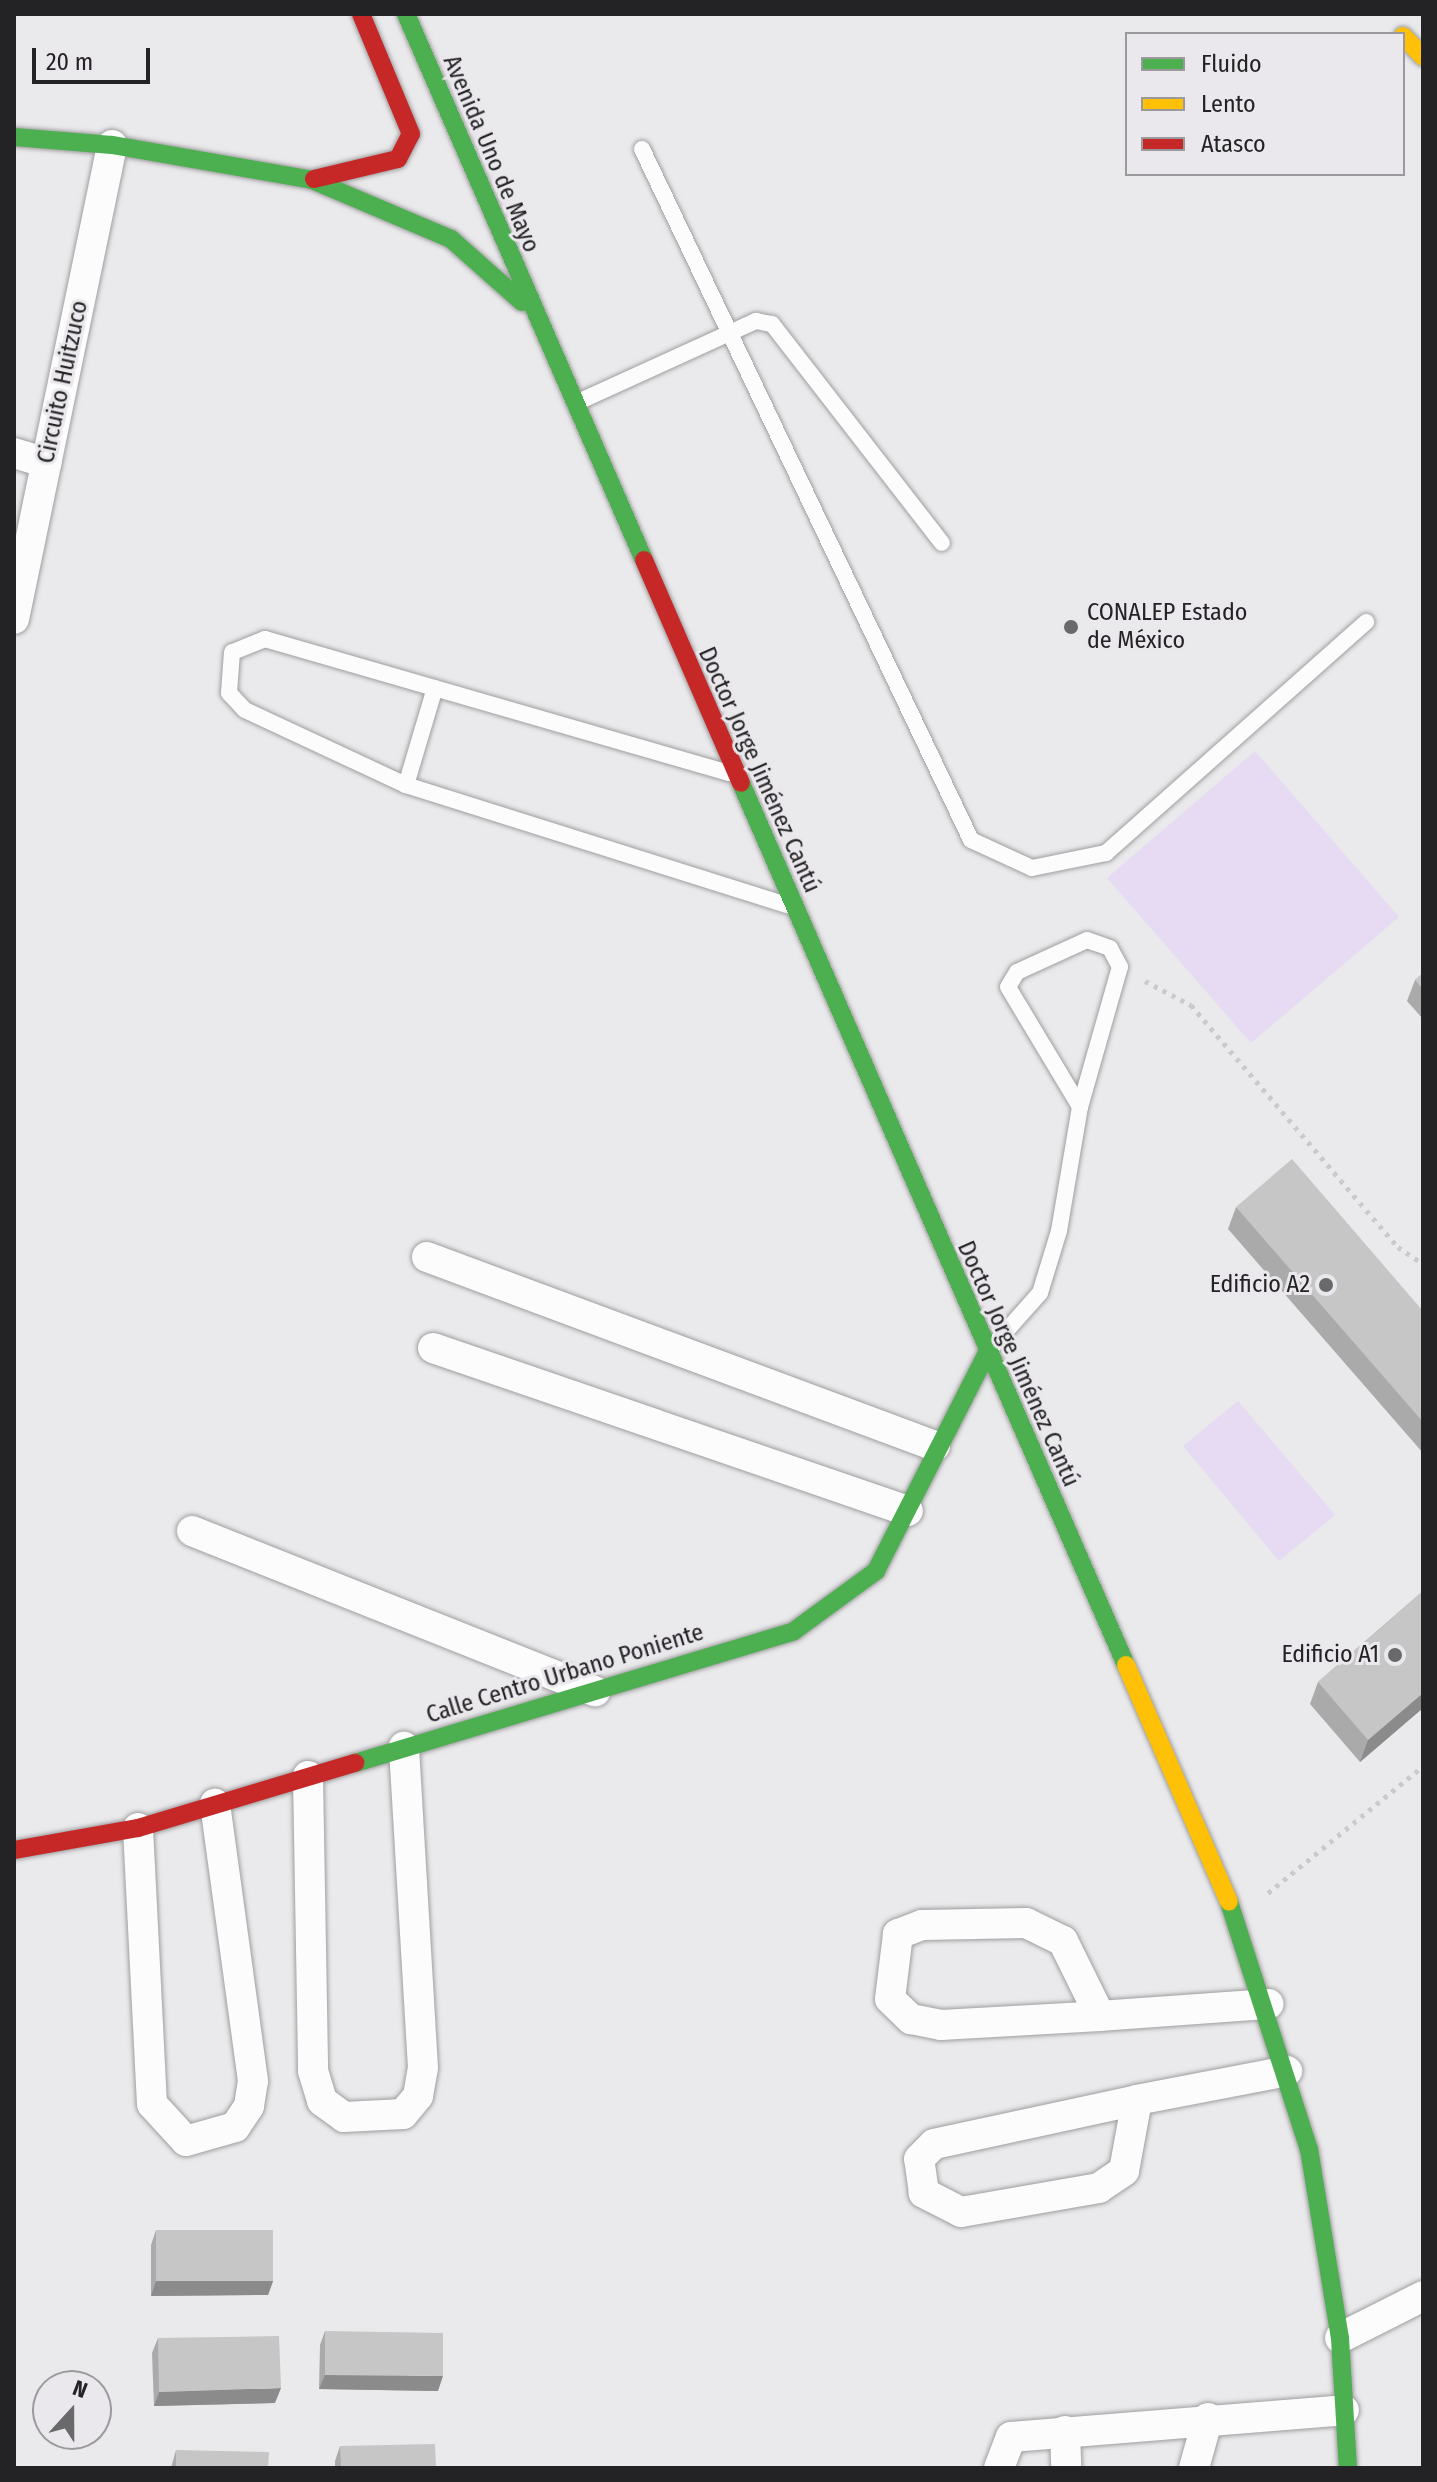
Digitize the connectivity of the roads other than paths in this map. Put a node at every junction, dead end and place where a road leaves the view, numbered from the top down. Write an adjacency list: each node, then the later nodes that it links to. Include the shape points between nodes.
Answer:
1 (361, 14): 8 (main road, via 411,134 398,159)
2 (406, 14): 9 (main road, Avenida Uno de Mayo)
3 (1405, 38): 4 (main road)
4 (1423, 57)
5 (14, 137): 6 (main road)
6 (112, 145): 8 (main road); 13 (street, Circuito Huitzuco)
7 (642, 149): 10 (lane)
8 (312, 180): 9 (main road, via 451,239)
9 (532, 312): 11 (main road, Doctor Jorge Jiménez Cantú)
10 (726, 335): 11 (lane); 14 (lane, via 756,321 772,324); 16 (lane, via 971,840 1032,868 1106,853)
11 (572, 405): 18 (main road, Doctor Jorge Jiménez Cantú)
12 (14, 453): 13 (street)
13 (46, 463): 15 (street, Circuito Huitzuco)
14 (942, 543)
15 (14, 619)
16 (1366, 622)
17 (435, 688): 18 (lane); 19 (lane); 19 (lane, via 265,639 232,652 229,693 245,710)
18 (735, 775): 20 (main road, Doctor Jorge Jiménez Cantú)
19 (406, 785): 20 (lane)
20 (793, 907): 24 (main road, Doctor Jorge Jiménez Cantú)
21 (1080, 1107): 21 (lane, via 1008,987 1017,972 1087,940 1110,948 1120,967); 24 (lane, via 1059,1231 1040,1293)
22 (427, 1257): 25 (street)
23 (433, 1348): 26 (street)
24 (987, 1353): 25 (main road, Calle Centro Urbano Poniente); 34 (main road, Doctor Jorge Jiménez Cantú)
25 (935, 1446): 26 (main road, Calle Centro Urbano Poniente)
26 (908, 1511): 28 (main road, Calle Centro Urbano Poniente, via 876,1571 794,1631)
27 (192, 1531): 28 (street)
28 (595, 1691): 29 (main road, Calle Centro Urbano Poniente)
29 (404, 1747): 30 (main road, Calle Centro Urbano Poniente); 30 (street, via 423,2068 418,2096 403,2114 344,2117 322,2101 313,2071)
30 (308, 1776): 31 (main road, Calle Centro Urbano Poniente)
31 (215, 1804): 32 (main road, Calle Centro Urbano Poniente); 32 (street, via 253,2081 249,2106 235,2127 186,2141 152,2104)
32 (138, 1828): 33 (main road, Calle Centro Urbano Poniente)
33 (14, 1850)
34 (1269, 2004): 35 (street); 36 (main road, Doctor Jorge Jiménez Cantú)
35 (1100, 2016): 35 (street, via 941,2025 911,2019 890,1999 898,1934 922,1925 1026,1923 1063,1941)
36 (1287, 2071): 37 (street); 39 (main road, Doctor Jorge Jiménez Cantú, via 1309,2149)
37 (1137, 2100): 37 (street, via 934,2144 919,2159 924,2193 961,2212 1099,2188 1124,2171)
38 (1423, 2296): 39 (street)
39 (1340, 2338): 40 (main road, Doctor Jorge Jiménez Cantú)
40 (1344, 2410): 41 (street); 46 (main road, Doctor Jorge Jiménez Cantú)
41 (1208, 2418): 42 (street); 45 (street)
42 (1065, 2431): 43 (street, via 1011,2437); 44 (street)
43 (999, 2468)
44 (1066, 2468)
45 (1194, 2468)
46 (1348, 2468)

